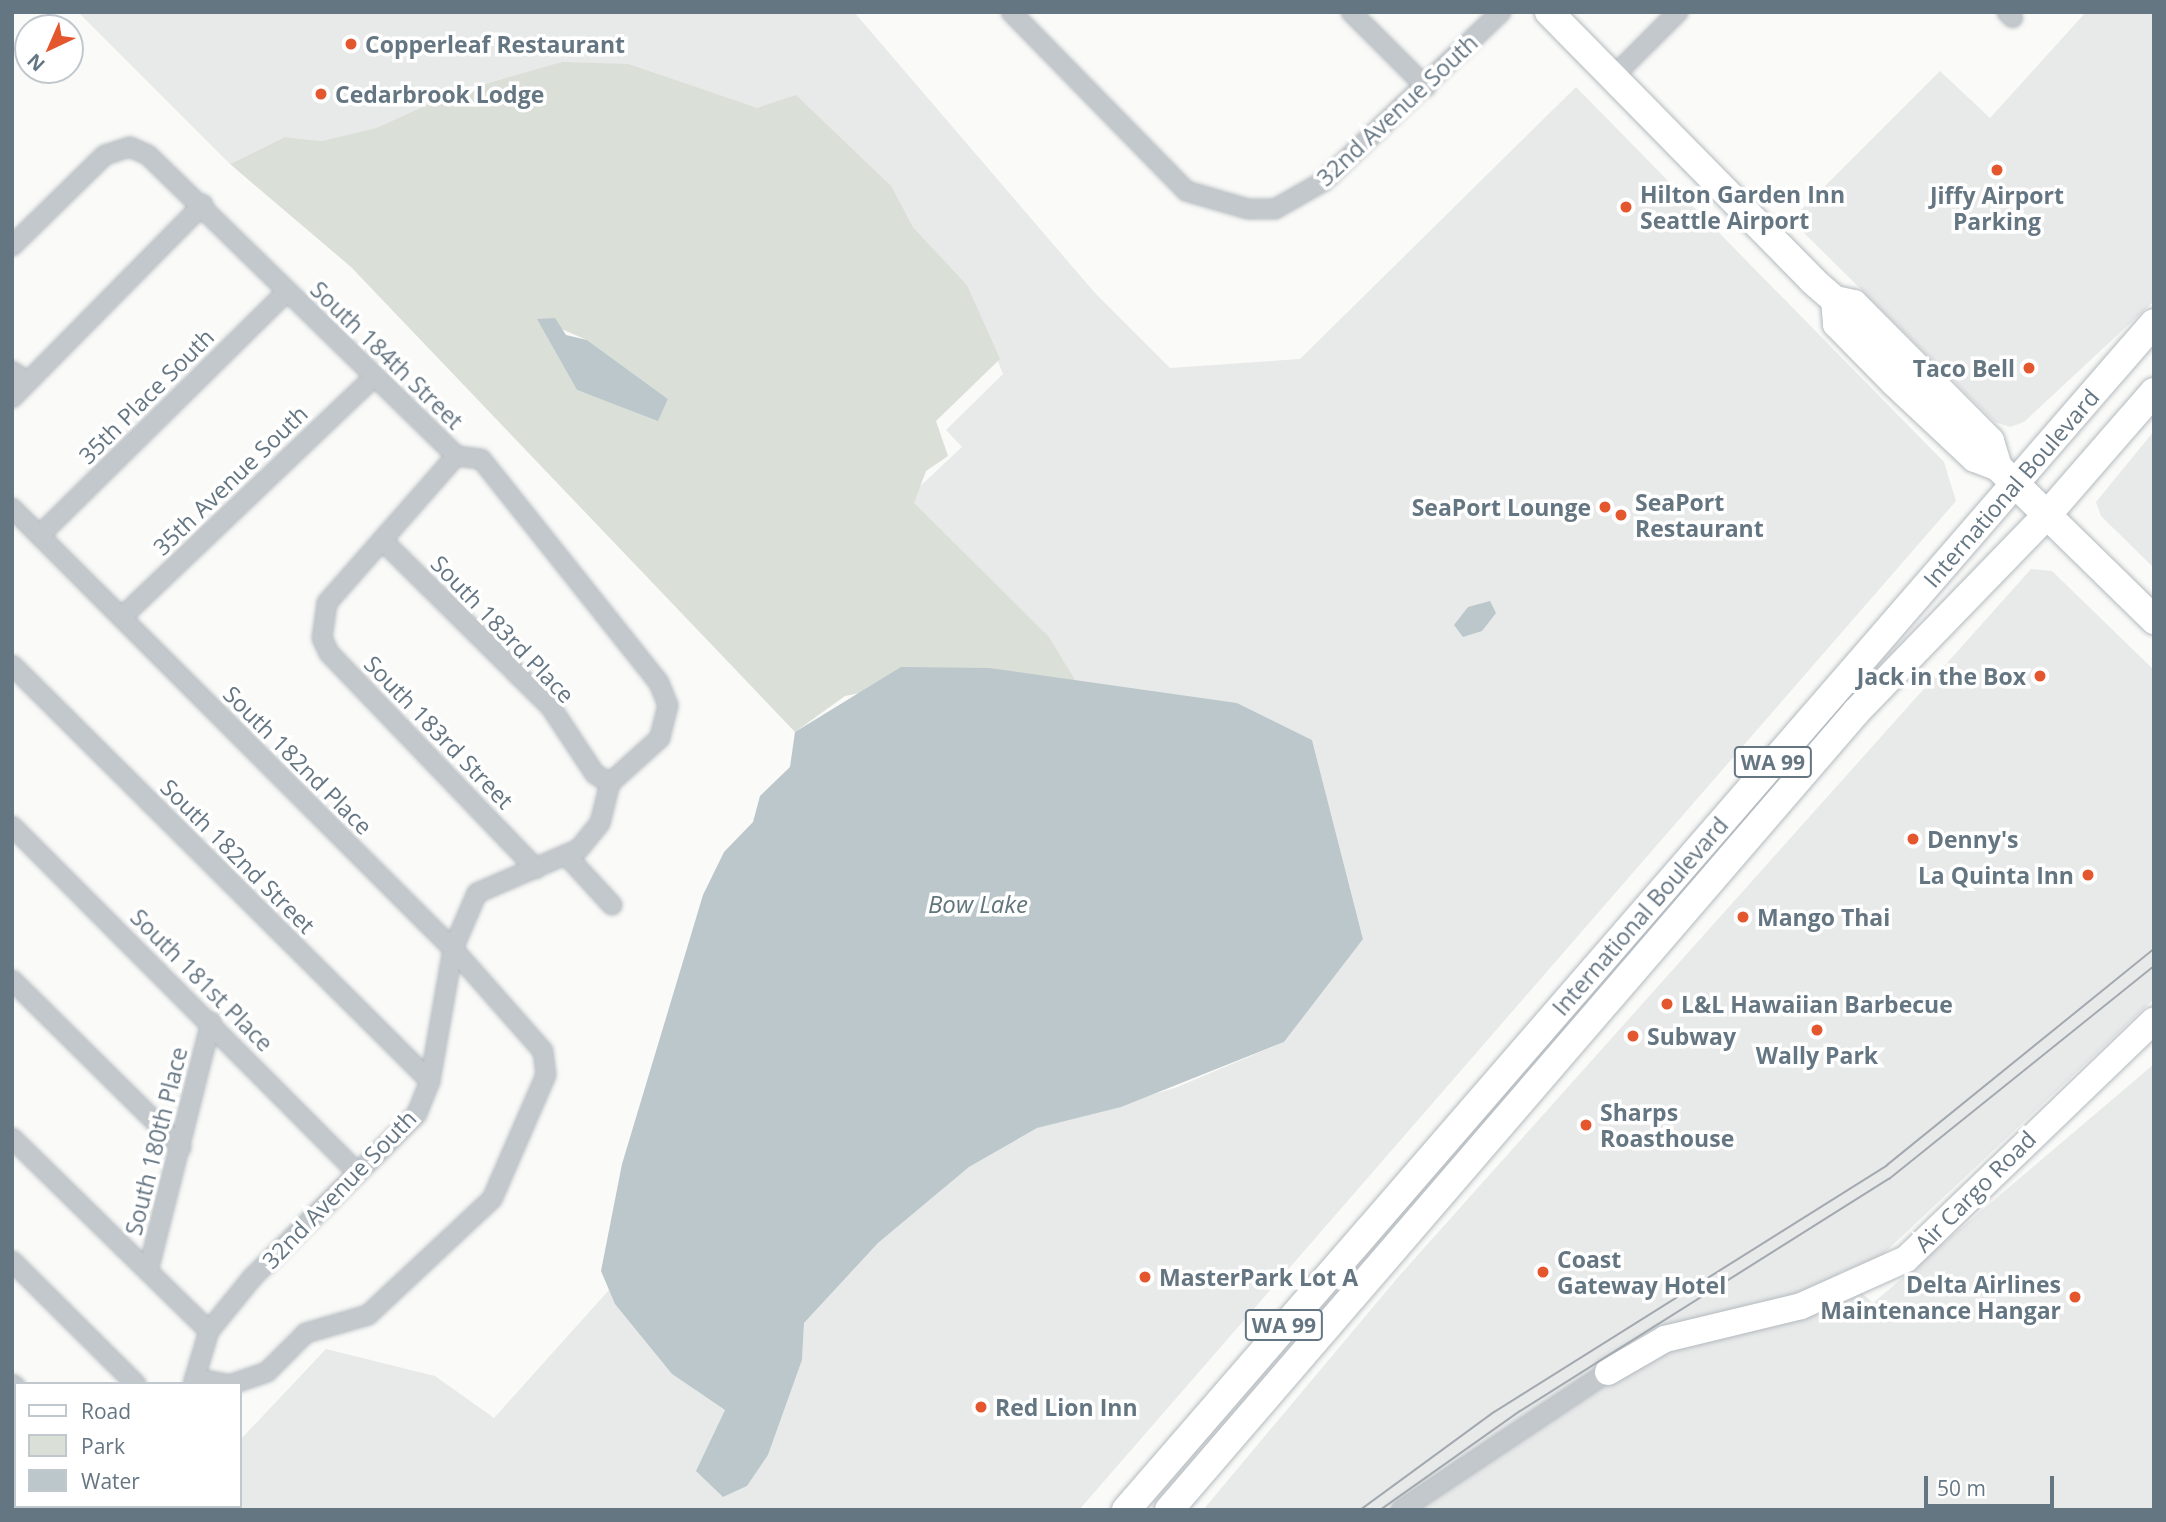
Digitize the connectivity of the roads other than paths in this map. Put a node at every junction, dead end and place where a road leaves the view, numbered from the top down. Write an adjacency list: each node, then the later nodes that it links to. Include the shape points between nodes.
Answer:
1 (1011, 12): 7 (street, 32nd Avenue South, via 1186,191 1248,209 1275,209 1324,181)
2 (1351, 12): 7 (street)
3 (1501, 12): 7 (street, 32nd Avenue South)
4 (1549, 12): 6 (main road)
5 (1678, 12): 6 (street)
6 (1614, 76): 18 (main road, via 1835,300 1837,324 1885,373 1975,458)
7 (1426, 87)
8 (203, 204): 9 (street, South 184th Street, via 148,155 130,147 105,155); 10 (street, South 184th Street); 14 (street)
9 (12, 246)
10 (287, 291): 13 (street, South 184th Street); 21 (street, 35th Place South)
11 (2154, 323): 18 (main road, International Boulevard / WA 99)
12 (12, 372): 14 (street)
13 (372, 379): 17 (street, South 184th Street); 23 (street, 35th Avenue South)
14 (28, 382): 16 (street)
15 (2154, 392): 20 (main road, International Boulevard / WA 99)
16 (12, 398)
17 (456, 456): 22 (street); 26 (street, South 184th Street, via 481,459 659,682 668,705 660,738)
18 (2007, 475): 20 (main road); 46 (main road, International Boulevard / WA 99)
19 (12, 508): 21 (street, South 182nd Place)
20 (2047, 515): 24 (main road); 47 (main road, International Boulevard / WA 99, via 1856,712)
21 (40, 536): 23 (street, South 182nd Place)
22 (384, 542): 26 (street, South 183rd Place, via 550,706 595,774); 29 (street, South 183rd Street, via 327,603 321,621 329,653)
23 (122, 617): 31 (street, South 182nd Place)
24 (2154, 620)
25 (12, 665): 35 (street, South 182nd Street)
26 (610, 783): 28 (street, 32nd Avenue South, via 600,823)
27 (12, 826): 34 (street, South 181st Place)
28 (566, 855): 29 (street, 32nd Avenue South); 30 (street)
29 (536, 869): 31 (street, 32nd Avenue South, via 477,893)
30 (612, 905)
31 (453, 949): 35 (street, 32nd Avenue South); 45 (street, South 182nd Place, via 544,1051 547,1075 492,1199 368,1315 306,1333 267,1372)
32 (12, 980): 37 (street)
33 (2154, 1020): 42 (street, Air Cargo Road, via 1906,1259 1801,1306 1665,1339)
34 (211, 1022): 37 (street, South 180th Place); 38 (street, South 181st Place)
35 (430, 1081): 38 (street, 32nd Avenue South, via 416,1115)
36 (12, 1138): 40 (street, South 180th Place)
37 (181, 1147): 40 (street, South 180th Place)
38 (356, 1171): 41 (street, 32nd Avenue South)
39 (12, 1261): 44 (street)
40 (148, 1271): 41 (street, South 180th Place)
41 (209, 1331): 43 (street, 32nd Avenue South)
42 (1608, 1372): 48 (street, Air Cargo Road)
43 (194, 1381)
44 (134, 1382)
45 (238, 1382)
46 (1126, 1510)
47 (1168, 1510)
48 (1401, 1510)

